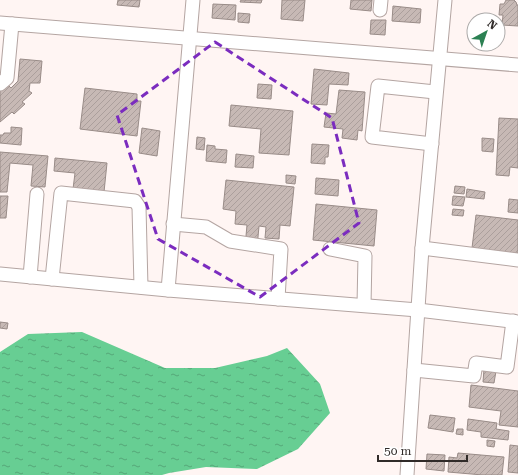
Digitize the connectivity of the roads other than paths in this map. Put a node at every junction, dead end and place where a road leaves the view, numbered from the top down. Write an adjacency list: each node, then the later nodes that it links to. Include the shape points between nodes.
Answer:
1 (193, 0): 4 (street)
2 (445, 0): 5 (street)
3 (6, 23): 4 (street); 7 (street, via 7,78)
4 (190, 38): 5 (street); 11 (street)
5 (440, 59): 6 (street); 8 (street)
6 (518, 65)
7 (0, 84)
8 (435, 92): 9 (street); 9 (street, via 378,86 372,137)
9 (432, 144): 12 (street)
10 (37, 194): 16 (street)
11 (174, 224): 19 (street); 20 (street, via 206,227 230,241 281,249)
12 (422, 248): 14 (street); 22 (street)
13 (330, 249): 21 (street, via 365,256)
14 (518, 260)
15 (0, 274): 16 (street)
16 (30, 277): 17 (street)
17 (52, 279): 18 (street); 18 (street, via 61,193 136,201 139,207)
18 (141, 287): 19 (street)
19 (168, 290): 20 (street)
20 (278, 299): 21 (street)
21 (364, 306): 22 (street)
22 (418, 310): 23 (street); 24 (street)
23 (516, 321): 24 (street, via 507,367 476,363 474,376)
24 (414, 370): 25 (street)
25 (407, 475)

